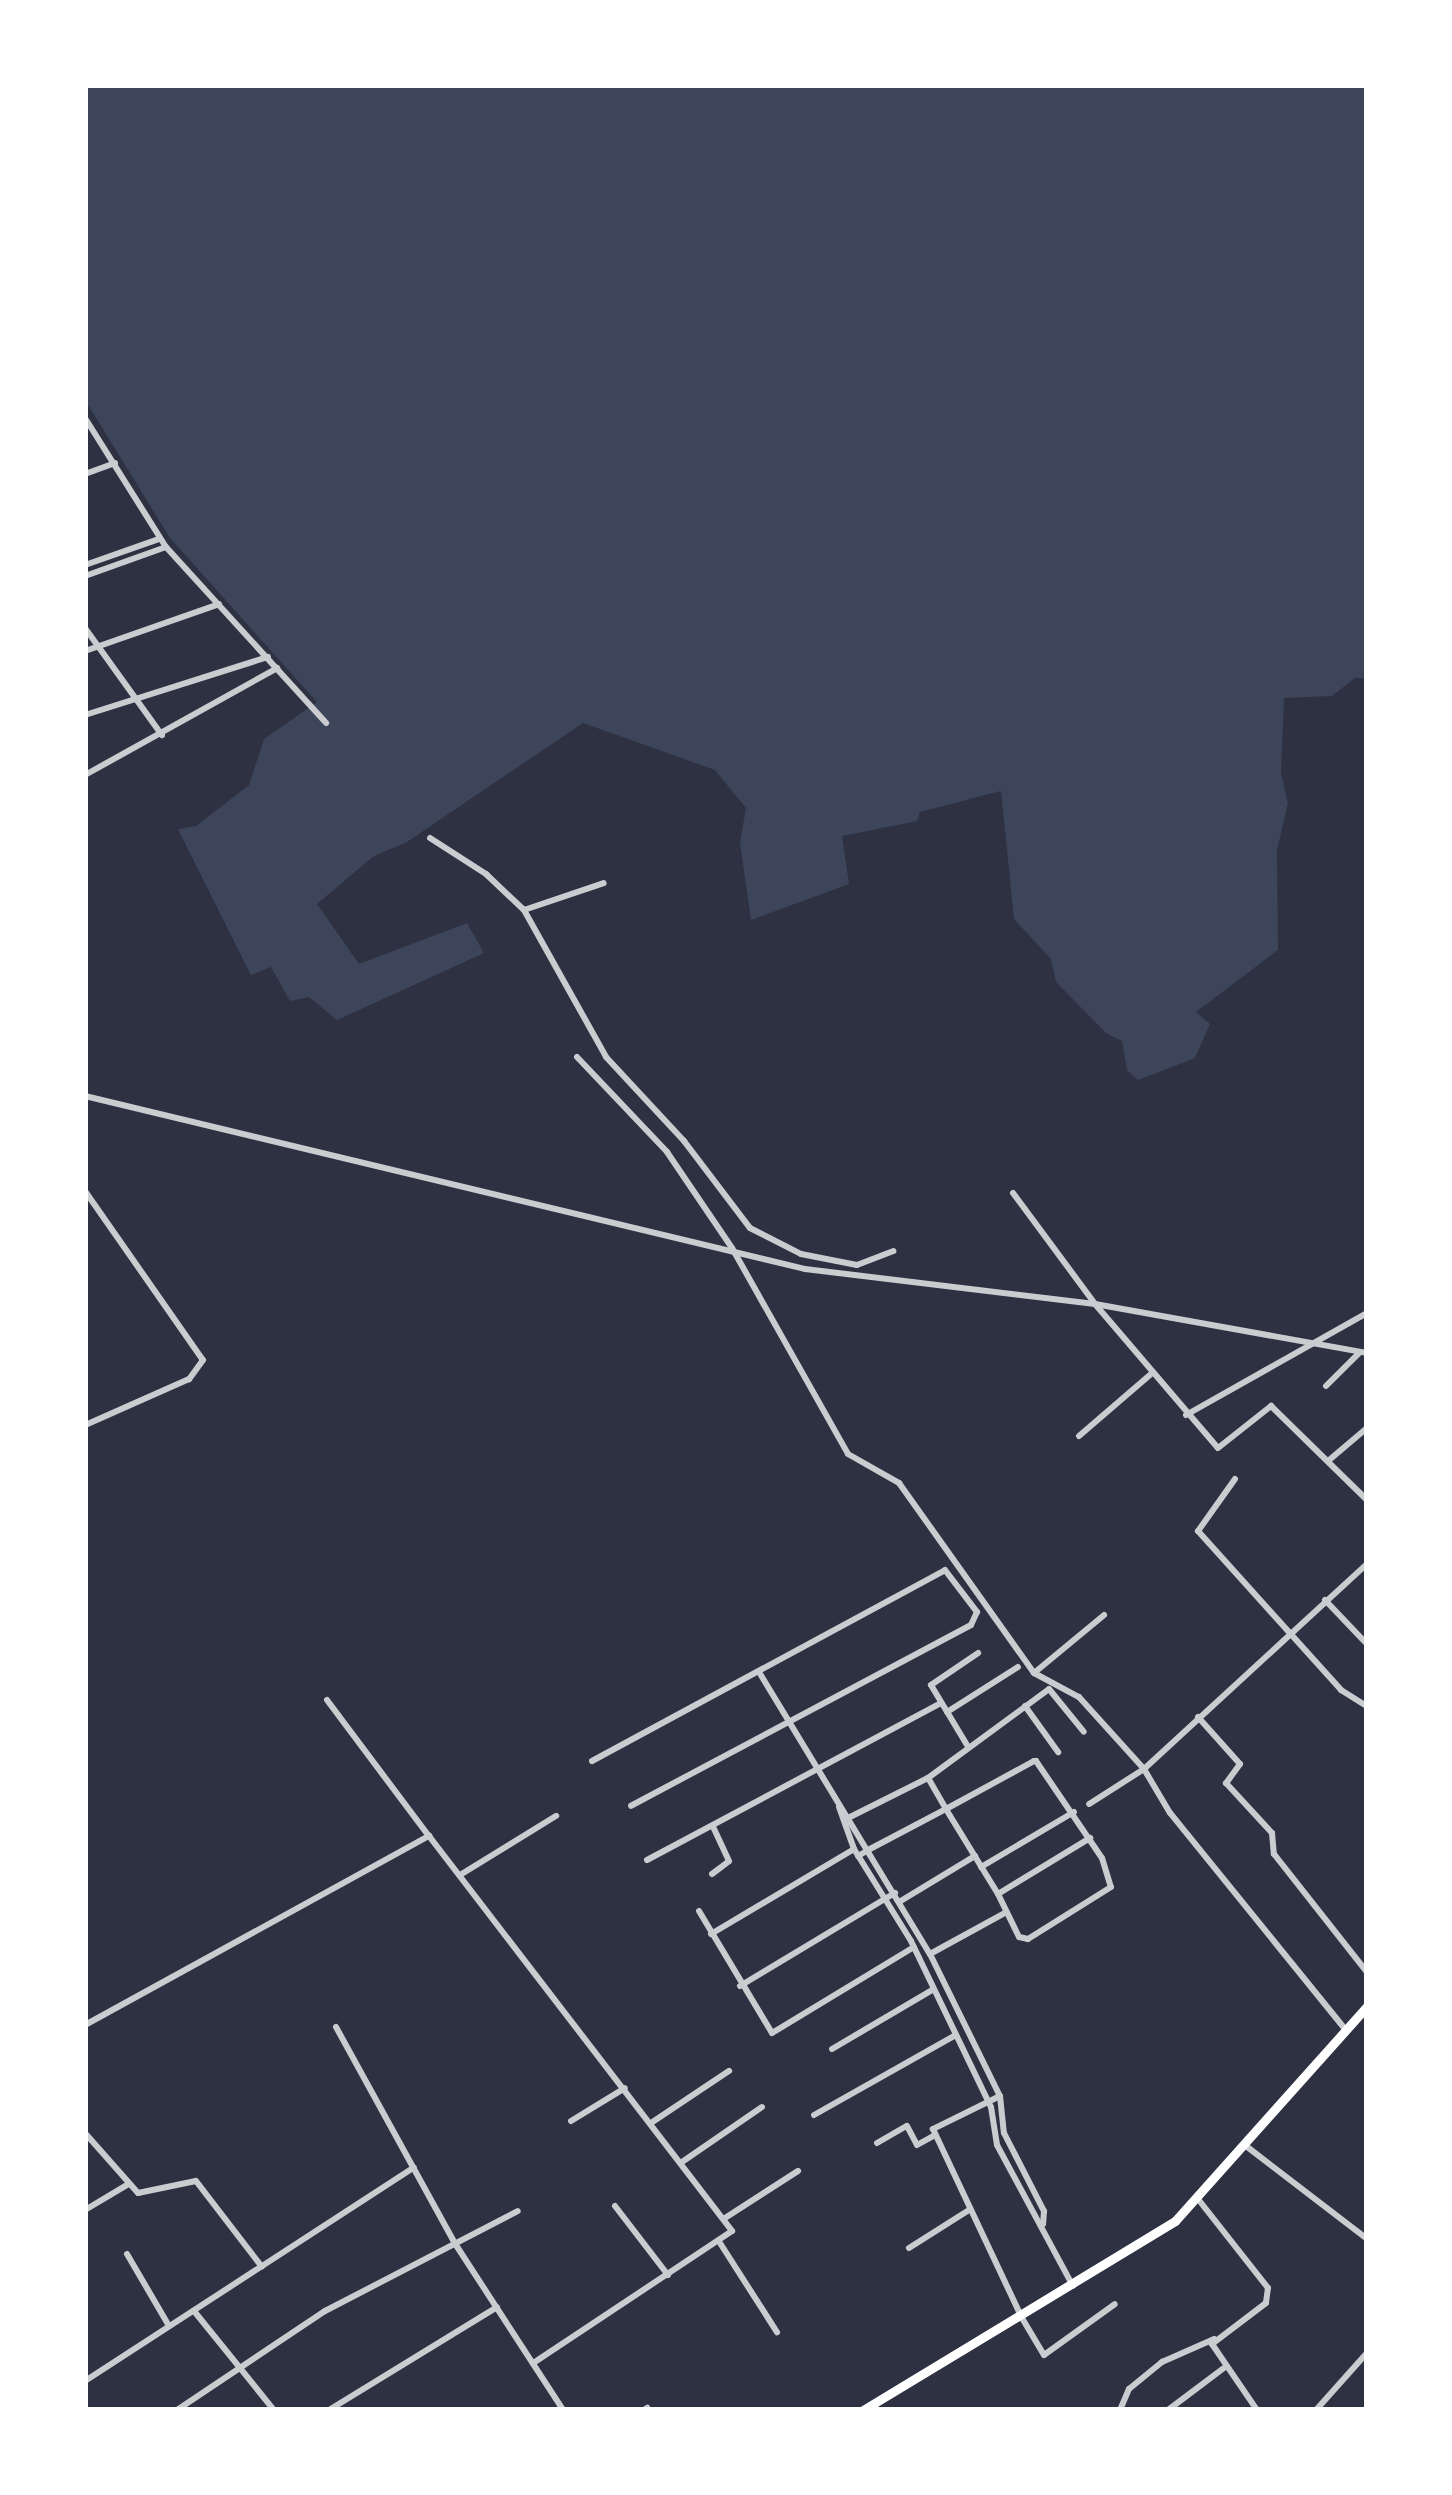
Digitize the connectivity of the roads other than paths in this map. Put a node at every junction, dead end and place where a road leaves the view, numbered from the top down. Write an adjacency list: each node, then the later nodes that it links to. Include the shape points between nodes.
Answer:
1 (85, 418): 2 (street)
2 (115, 463): 3 (street); 4 (street)
3 (85, 474)
4 (159, 539): 5 (street); 6 (street)
5 (166, 548): 7 (street); 8 (street)
6 (85, 565)
7 (85, 576)
8 (219, 604): 10 (street); 12 (street)
9 (85, 628): 10 (street)
10 (97, 648): 11 (street); 14 (street)
11 (85, 652)
12 (268, 657): 13 (street); 14 (street)
13 (278, 668): 16 (street); 17 (street)
14 (138, 701): 15 (street); 17 (street)
15 (85, 715)
16 (326, 722)
17 (162, 735): 18 (street)
18 (85, 775)
19 (430, 838): 21 (street, via 486,874)
20 (604, 883): 21 (street)
21 (524, 910): 27 (street, via 606,1057 684,1141 750,1228 801,1254 856,1265)
22 (577, 1057): 26 (street, via 640,1118)
23 (85, 1096): 26 (street)
24 (85, 1191): 35 (street, via 203,1360 189,1379)
25 (1014, 1193): 28 (street)
26 (732, 1248): 28 (street, via 804,1269); 49 (street, via 848,1454 898,1482)
27 (893, 1251)
28 (1095, 1304): 30 (street); 32 (street)
29 (1367, 1313): 30 (street)
30 (1308, 1346): 31 (street); 34 (street)
31 (1364, 1353): 33 (street)
32 (1151, 1374): 34 (street); 37 (street)
33 (1326, 1386)
34 (1186, 1415): 38 (street, via 1222,1450 1271,1406)
35 (85, 1425)
36 (1367, 1428): 38 (street)
37 (1079, 1436)
38 (1328, 1461): 40 (street)
39 (1234, 1479): 44 (street, via 1198,1531)
40 (1367, 1500)
41 (1367, 1564): 42 (street)
42 (1325, 1600): 44 (street); 45 (street)
43 (1104, 1616): 49 (street)
44 (1289, 1632): 53 (street, via 1343,1693); 55 (street)
45 (1365, 1642)
46 (978, 1653): 51 (street, via 933,1683)
47 (1018, 1667): 54 (street)
48 (760, 1672): 56 (street); 56 (street, via 945,1570 978,1612 971,1625); 60 (street)
49 (1034, 1672): 61 (street, via 1079,1697)
50 (327, 1700): 73 (street)
51 (941, 1704): 54 (street); 62 (street)
52 (1025, 1706): 57 (street, via 1052,1690); 58 (street); 59 (street)
53 (1367, 1706)
54 (946, 1712): 58 (street)
55 (1198, 1716): 61 (street); 92 (street, via 1240,1764 1226,1783 1272,1833 1274,1854)
56 (790, 1724): 62 (street); 65 (street)
57 (1084, 1732)
58 (967, 1745): 63 (street)
59 (1058, 1752)
60 (592, 1760)
61 (1144, 1769): 64 (street); 99 (street, via 1170,1813)
62 (818, 1773): 66 (street); 72 (street)
63 (928, 1778): 67 (street); 70 (street)
64 (1089, 1804)
65 (631, 1806)
66 (839, 1806): 70 (street); 71 (street)
67 (946, 1809): 68 (street, via 1036,1761); 75 (street); 77 (street)
68 (1074, 1812): 74 (street); 79 (street)
69 (556, 1816): 80 (street)
70 (851, 1816): 71 (street); 75 (street)
71 (842, 1822): 76 (street)
72 (713, 1827): 78 (street); 81 (street, via 729,1860)
73 (431, 1838): 80 (street); 97 (street)
74 (1090, 1838): 83 (street); 88 (street, via 1111,1888 1028,1939 1019,1938)
75 (870, 1850): 76 (street); 82 (street)
76 (856, 1853): 84 (street); 89 (street)
77 (975, 1856): 79 (street); 85 (street)
78 (646, 1860)
79 (981, 1867): 83 (street)
80 (460, 1874): 103 (street)
81 (712, 1874)
82 (895, 1893): 84 (street); 85 (street)
83 (998, 1894): 88 (street)
84 (885, 1898): 86 (street); 93 (street)
85 (900, 1901): 86 (street); 91 (street)
86 (890, 1907): 90 (street)
87 (699, 1911): 89 (street)
88 (1004, 1913): 91 (street)
89 (711, 1934): 93 (street)
90 (914, 1947): 93 (street, via 772,2033); 95 (street)
91 (930, 1954): 94 (street)
92 (1367, 1972)
93 (740, 1986)
94 (947, 1988): 95 (street); 104 (street)
95 (935, 1991): 100 (street); 101 (street)
96 (1367, 2006): 99 (main road)
97 (85, 2025)
98 (336, 2027): 115 (street)
99 (1346, 2029): 113 (main road)
100 (956, 2035): 105 (street); 107 (street)
101 (832, 2048)
102 (729, 2071): 109 (street)
103 (625, 2088): 108 (street); 109 (street)
104 (1000, 2096): 105 (street); 124 (street, via 1004,2134 1044,2211)
105 (988, 2102): 111 (street, via 933,2129); 124 (street, via 997,2145)
106 (762, 2107): 114 (street)
107 (814, 2115)
108 (570, 2122)
109 (651, 2123): 114 (street)
110 (85, 2133): 117 (street)
111 (935, 2135): 112 (street, via 916,2145 906,2126); 121 (street)
112 (877, 2143)
113 (1246, 2146): 118 (main road); 125 (street)
114 (682, 2162): 123 (street)
115 (414, 2167): 126 (street); 130 (street)
116 (798, 2171): 123 (street)
117 (127, 2184): 120 (street); 130 (street, via 150,2194 196,2180)
118 (1198, 2199): 132 (main road, via 1158,2235); 139 (street, via 1269,2292 1266,2303)
119 (615, 2206): 131 (street)
120 (85, 2210)
121 (970, 2210): 128 (street); 136 (street)
122 (518, 2211): 126 (street)
123 (724, 2218): 127 (street, via 732,2230)
124 (1043, 2224): 132 (street)
125 (1367, 2239)
126 (454, 2242): 134 (street); 142 (street, via 325,2311)
127 (720, 2242): 131 (street); 138 (street)
128 (909, 2248)
129 (126, 2254): 137 (street)
130 (262, 2267): 135 (street)
131 (668, 2275): 141 (street)
132 (1073, 2287): 136 (main road)
133 (1115, 2304): 136 (street, via 1044,2355)
134 (497, 2307): 141 (street); 147 (street)
135 (194, 2310): 137 (street); 142 (street)
136 (1022, 2318): 149 (main road)
137 (169, 2326): 144 (street)
138 (777, 2332)
139 (1214, 2339): 143 (street); 150 (street, via 1162,2362 1133,2386)
140 (1367, 2353): 153 (street)
141 (533, 2363): 148 (street)
142 (239, 2368): 145 (street); 146 (street)
143 (1224, 2368): 151 (street); 152 (street)
144 (85, 2381)
145 (177, 2410)
146 (274, 2410)
147 (329, 2410)
148 (563, 2410)
149 (862, 2410)
150 (1120, 2410)
151 (1168, 2410)
152 (1257, 2410)
153 (1316, 2410)

